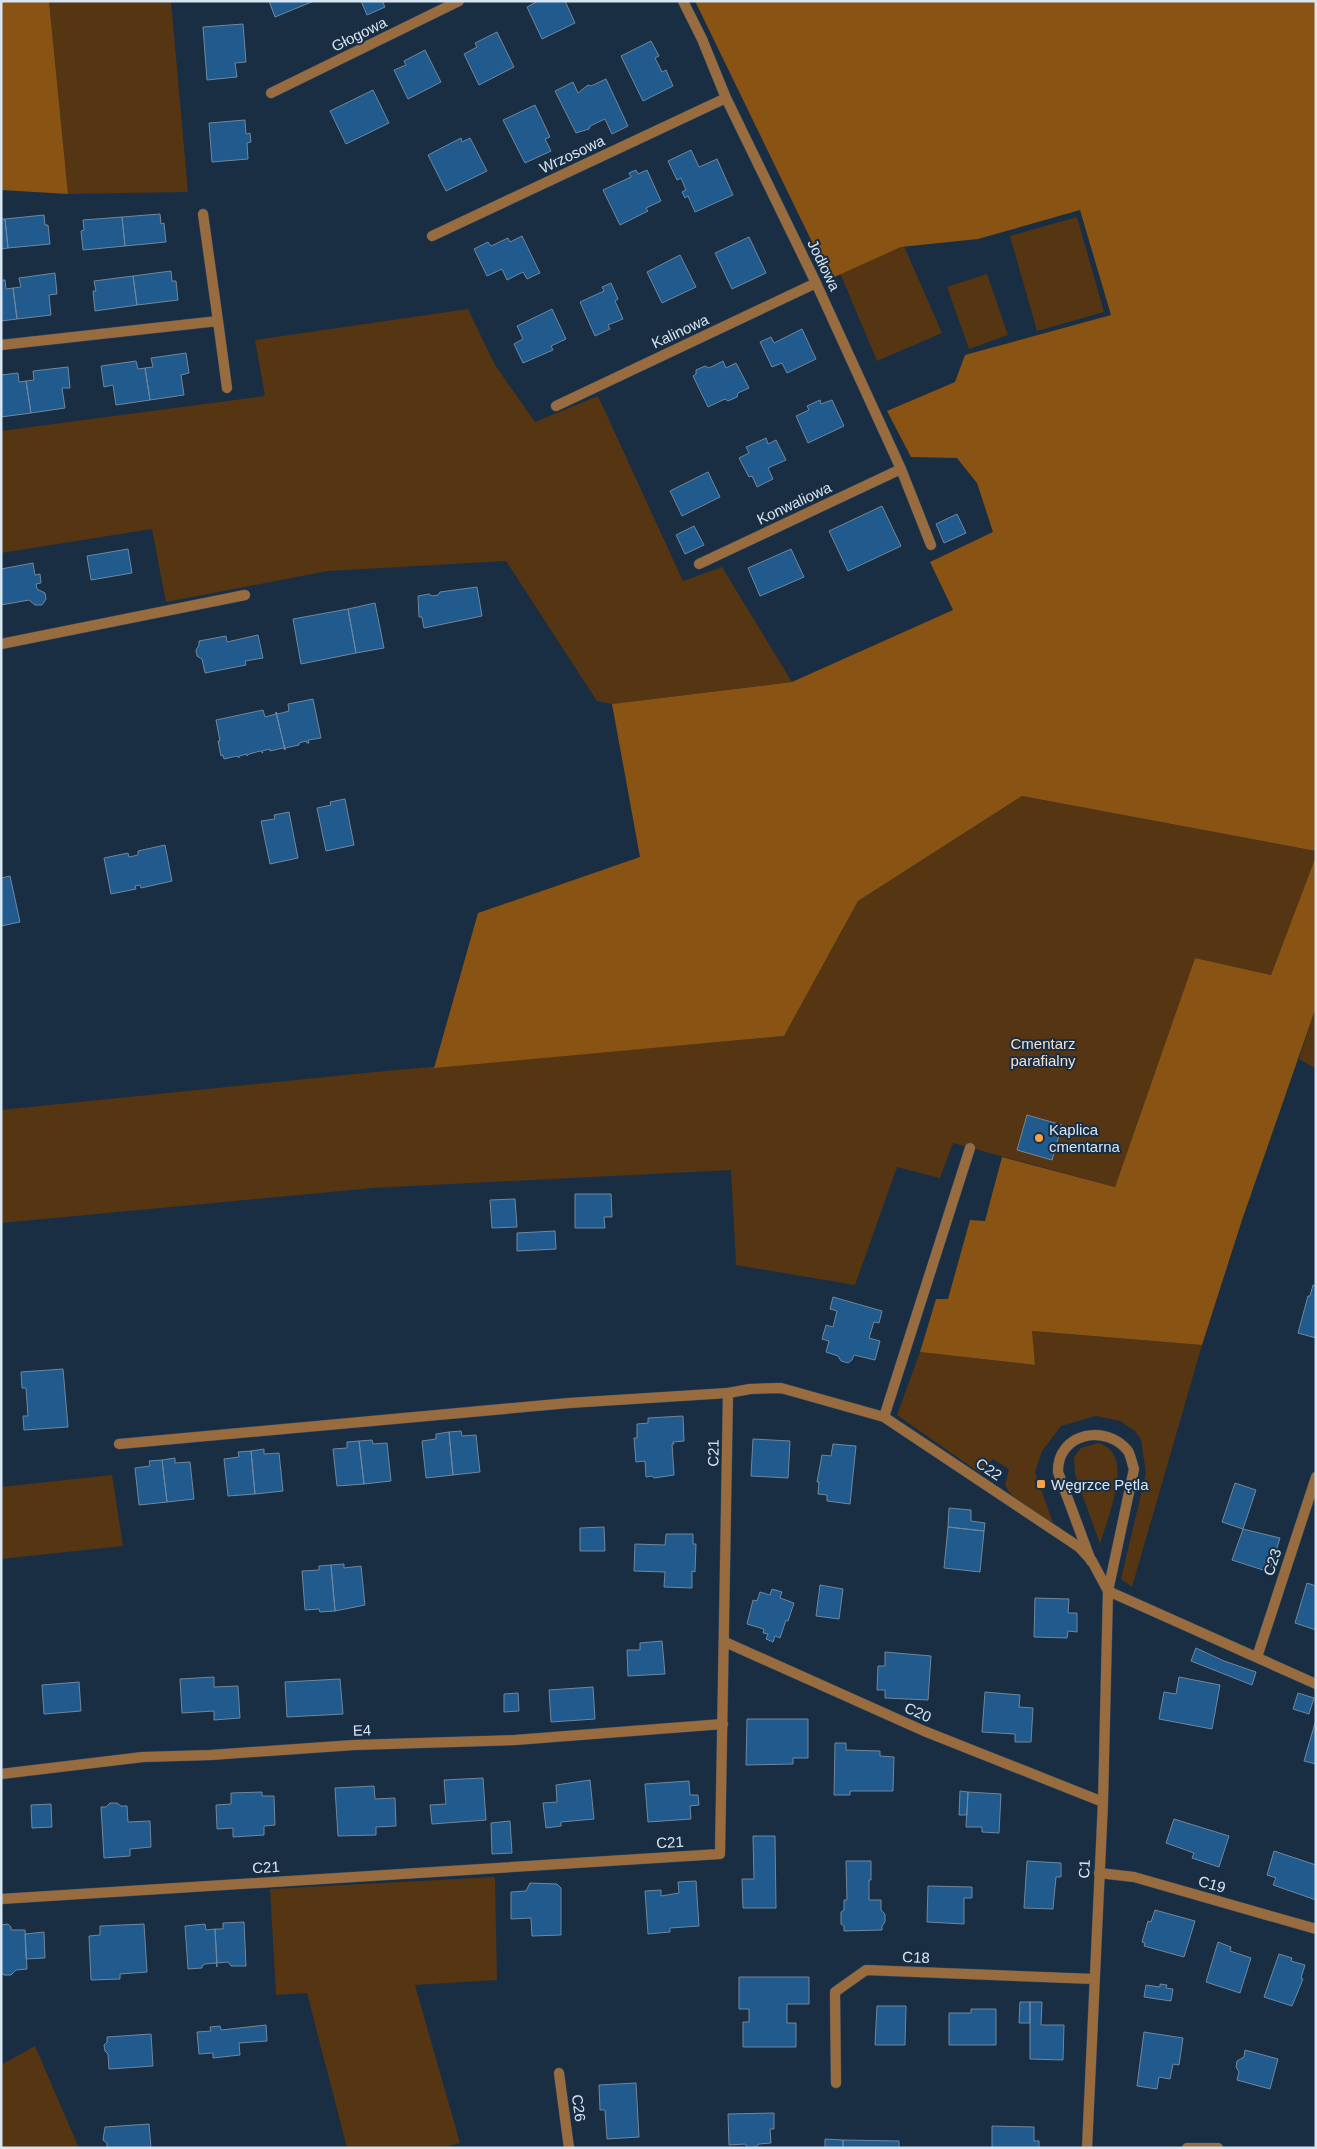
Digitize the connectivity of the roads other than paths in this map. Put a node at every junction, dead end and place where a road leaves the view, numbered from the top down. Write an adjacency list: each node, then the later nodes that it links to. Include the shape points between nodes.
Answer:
1 (459, 1): 3 (street, Głogowa)
2 (683, 1): 4 (street, Jodłowa)
3 (271, 94)
4 (726, 98): 6 (street, Wrzosowa); 7 (street, Jodłowa)
5 (203, 214): 8 (street)
6 (432, 236)
7 (816, 283): 11 (street, Kalinowa); 12 (street, Jodłowa)
8 (218, 321): 9 (street); 10 (street)
9 (1, 345)
10 (227, 388)
11 (556, 406)
12 (901, 469): 13 (street, Jodłowa); 14 (street, Konwaliowa)
13 (931, 545)
14 (699, 564)
15 (244, 595): 16 (street)
16 (1, 644)
17 (970, 1148): 19 (street)
18 (728, 1393): 19 (street, via 781,1388); 20 (street, via 569,1403); 24 (street, C21)
19 (884, 1417): 22 (street, C22, via 1079,1547)
20 (119, 1444)
21 (1316, 1477): 25 (street, C23)
22 (1092, 1561): 23 (street, C22); 23 (street, C1, via 1058,1465 1071,1443 1083,1436 1097,1434 1118,1441 1129,1452 1134,1469)
23 (1108, 1591): 25 (street); 29 (street, C1)
24 (725, 1642): 27 (street, C21); 29 (street, C20, via 924,1731)
25 (1257, 1657): 26 (street)
26 (1316, 1684)
27 (723, 1724): 28 (street, E4, via 515,1740 143,1757); 31 (street, C21, via 720,1854)
28 (1, 1774)
29 (1103, 1802): 30 (street, C1)
30 (1099, 1874): 32 (street, C19, via 1134,1877); 33 (street, C1)
31 (1, 1899)
32 (1316, 1929)
33 (1094, 1979): 35 (street, C18, via 866,1970 835,1992); 37 (street, C1)
34 (558, 2073): 36 (street, C26)
35 (836, 2083)
36 (569, 2148)
37 (1087, 2148)
38 (1187, 2148): 39 (street)
39 (1218, 2148)

